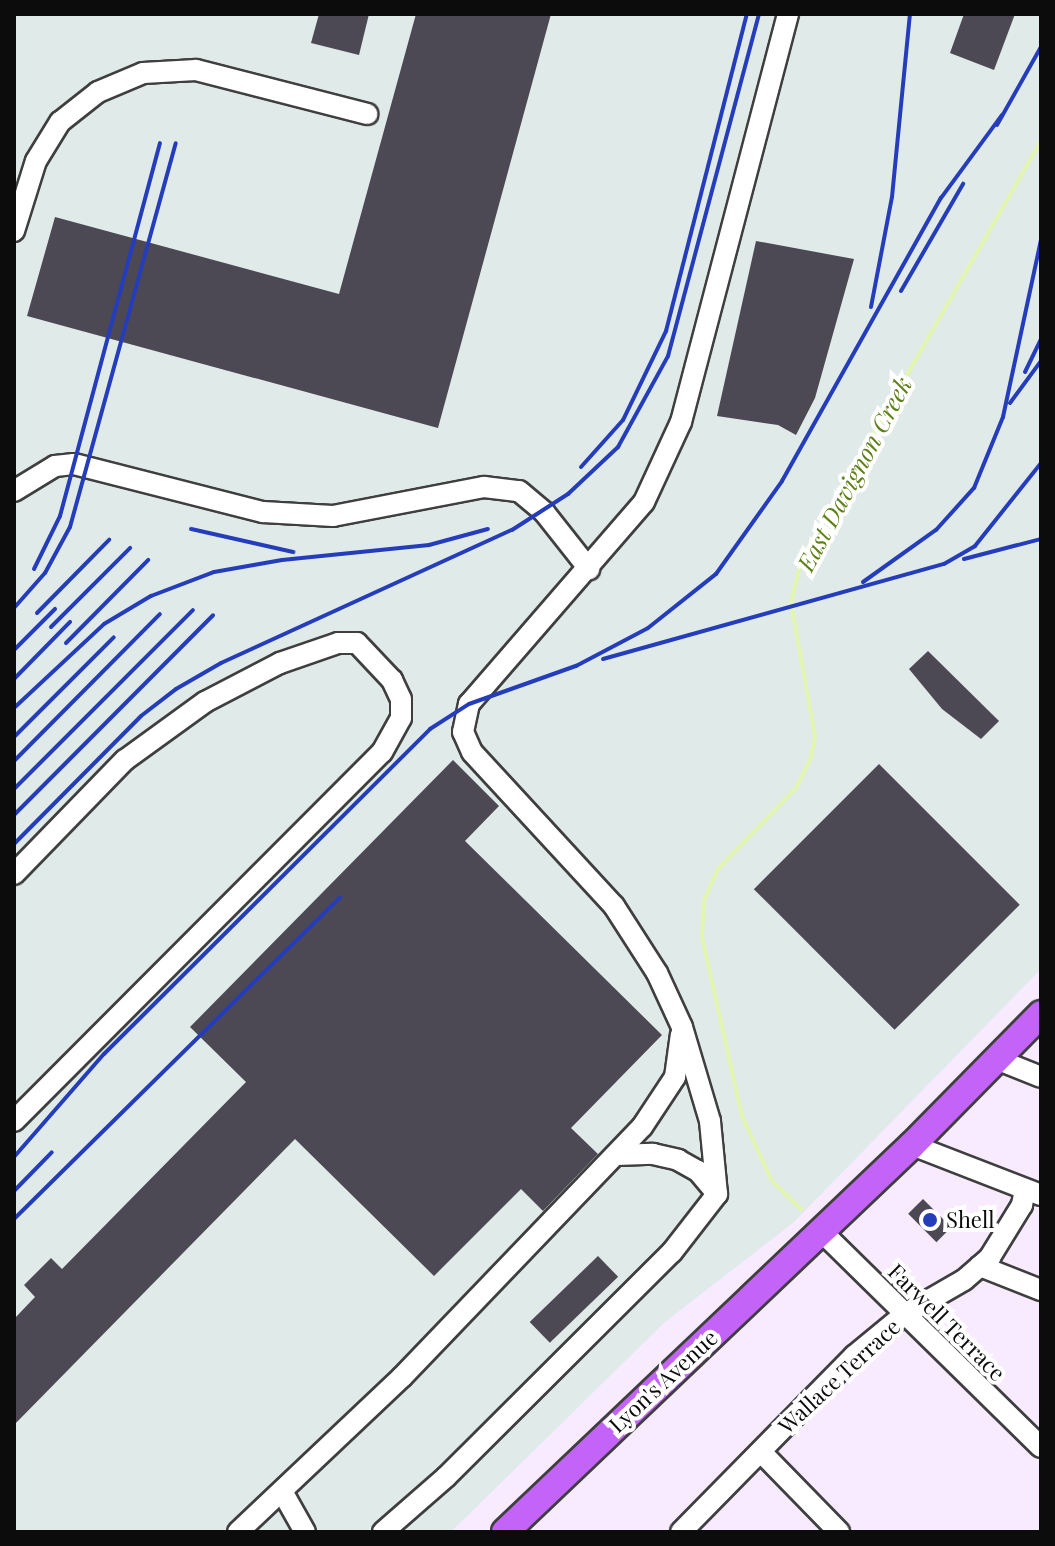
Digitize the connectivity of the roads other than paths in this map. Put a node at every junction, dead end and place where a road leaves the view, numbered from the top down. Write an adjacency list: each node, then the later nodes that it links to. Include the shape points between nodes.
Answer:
1 (788, 14): 5 (street, via 681,422 644,502)
2 (367, 114): 3 (street, via 196,70 143,73 98,92 60,122 36,161)
3 (14, 231)
4 (14, 491): 5 (street, via 55,466 74,464 263,512 333,516 484,487 519,491 544,512)
5 (589, 569): 8 (street, via 469,704 463,732 472,752 614,906 657,973)
6 (14, 874): 11 (street, via 125,760 205,702 280,663 338,643 357,643 392,680 401,699 401,718 382,752)
7 (1041, 1014): 9 (main road)
8 (682, 1027): 13 (street, via 675,1077); 15 (street, via 710,1121)
9 (996, 1059): 10 (street); 12 (main road)
10 (1041, 1077)
11 (14, 1121)
12 (912, 1145): 14 (street); 16 (main road)
13 (616, 1155): 15 (street, via 678,1160 698,1171); 22 (street)
14 (1033, 1192): 17 (street, Wallace Terrace)
15 (717, 1194): 25 (street, via 672,1252 446,1477)
16 (821, 1231): 19 (street, Farwell Terrace); 26 (main road, Lyon's Avenue)
17 (980, 1266): 18 (street); 19 (street, Wallace Terrace)
18 (1041, 1290)
19 (905, 1314): 20 (street, Farwell Terrace); 21 (street, Wallace Terrace, via 854,1356)
20 (1041, 1447)
21 (761, 1452): 27 (street, Wallace Terrace); 28 (street)
22 (283, 1493): 23 (street); 24 (street)
23 (238, 1532)
24 (305, 1532)
25 (383, 1532)
26 (505, 1532)
27 (681, 1532)
28 (839, 1532)

